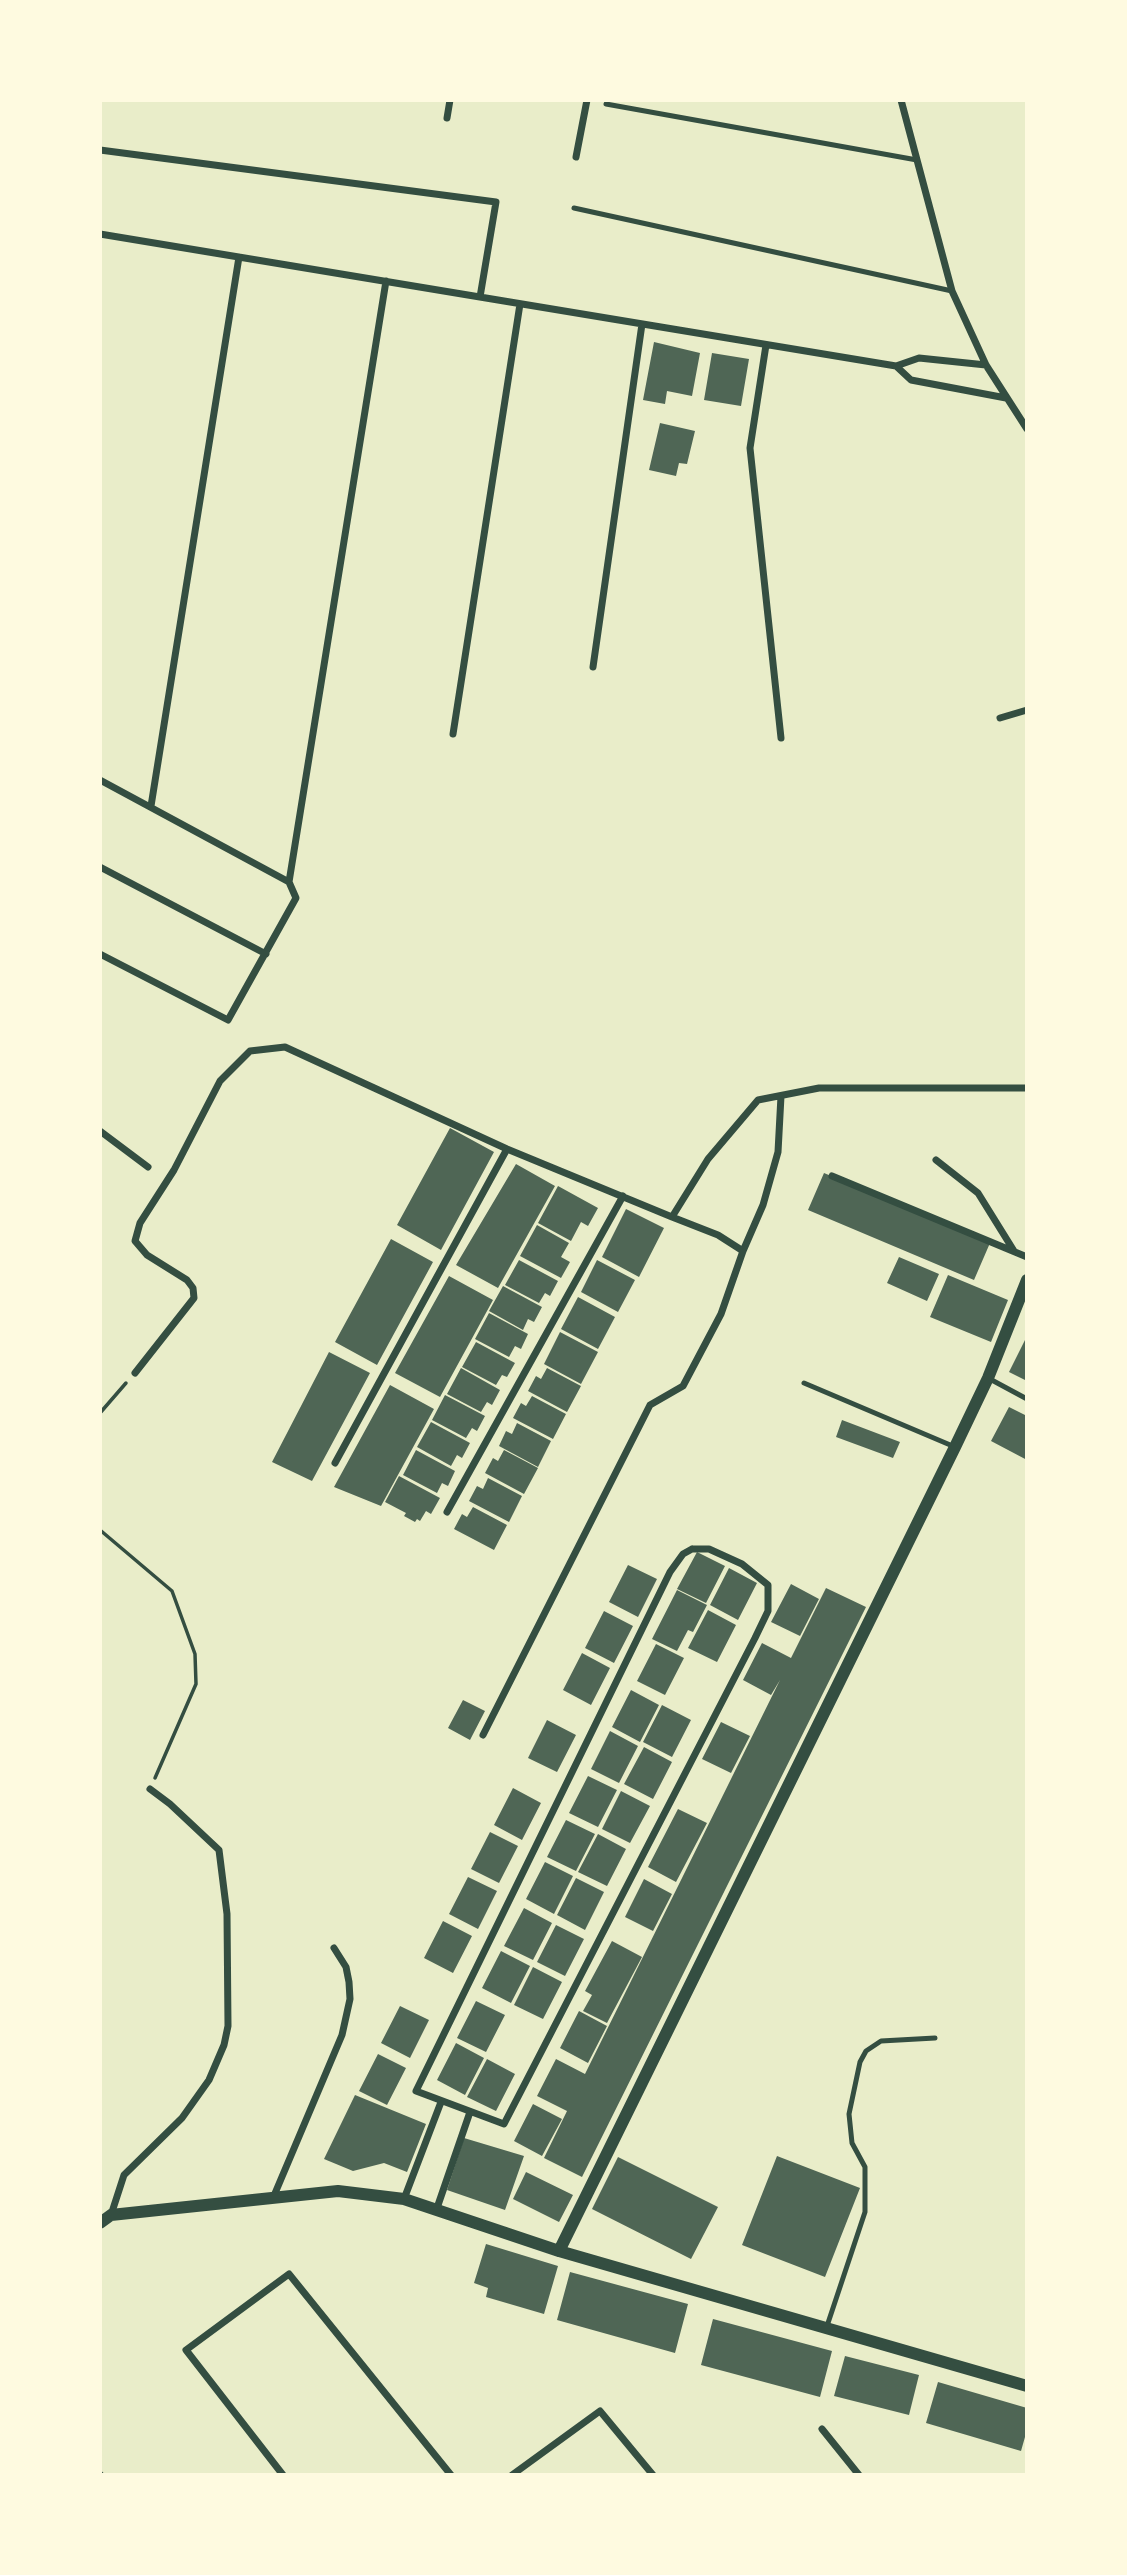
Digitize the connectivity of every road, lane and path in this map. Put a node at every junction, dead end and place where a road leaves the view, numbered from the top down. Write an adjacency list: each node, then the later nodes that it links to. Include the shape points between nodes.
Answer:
1 (450, 100): 5 (street)
2 (587, 100): 7 (street)
3 (901, 100): 8 (street)
4 (606, 104): 8 (lane)
5 (447, 118)
6 (100, 150): 14 (street, via 496,202)
7 (576, 157)
8 (917, 160): 13 (street)
9 (574, 208): 13 (lane)
10 (100, 234): 11 (street)
11 (239, 257): 12 (street); 28 (street)
12 (386, 281): 14 (street); 30 (street)
13 (953, 291): 18 (street)
14 (480, 297): 15 (street)
15 (520, 304): 16 (street); 25 (street)
16 (642, 324): 17 (street); 22 (street)
17 (766, 345): 19 (street); 26 (street, via 750,447)
18 (986, 365): 19 (street, via 919,358); 20 (street)
19 (897, 366): 20 (street, via 911,380)
20 (1006, 398): 21 (street)
21 (1027, 429)
22 (593, 667)
23 (1027, 710): 24 (street)
24 (1000, 718)
25 (453, 734)
26 (781, 738)
27 (100, 780): 28 (street)
28 (151, 806): 30 (street)
29 (100, 867): 32 (street)
30 (289, 882): 32 (street, via 296,898)
31 (100, 954): 32 (street, via 228,1020)
32 (266, 954)
33 (1027, 1088): 34 (street, via 819,1088)
34 (781, 1096): 41 (street, via 758,1100 708,1159); 42 (street, via 778,1152 763,1205)
35 (100, 1131): 38 (street)
36 (507, 1149): 40 (street); 46 (street, via 285,1047 250,1051 220,1081 174,1170 140,1223 135,1241 147,1255 187,1280 194,1298); 52 (street)
37 (936, 1160): 43 (street, via 978,1194)
38 (148, 1167)
39 (832, 1176): 43 (street)
40 (623, 1196): 41 (street); 53 (street)
41 (672, 1217): 42 (street, via 718,1235)
42 (743, 1251): 55 (street, via 722,1314 683,1386 650,1405)
43 (1014, 1252): 44 (street)
44 (1027, 1257)
45 (1027, 1280): 47 (street)
46 (135, 1373): 50 (path)
47 (988, 1378): 49 (lane); 51 (street)
48 (803, 1383): 51 (lane)
49 (1027, 1399)
50 (100, 1413)
51 (955, 1447): 66 (street)
52 (335, 1463)
53 (447, 1512)
54 (100, 1530): 56 (path, via 172,1591 195,1654 196,1684)
55 (484, 1735)
56 (150, 1789): 64 (street, via 219,1850 227,1914 228,2026 209,2080 182,2118 124,2175)
57 (334, 1948): 61 (street, via 349,1982 342,2035)
58 (935, 2038): 67 (lane, via 881,2041 866,2051 860,2062 849,2114 852,2143 865,2167 864,2212)
59 (441, 2102): 60 (street); 60 (street, via 416,2091 670,1572 682,1554 692,1549 709,1549 742,1564 768,1585 768,1611 755,1638 504,2124); 62 (street)
60 (470, 2112): 63 (street)
61 (273, 2198): 62 (street, via 338,2191); 64 (street)
62 (404, 2199): 63 (street)
63 (437, 2208): 66 (street)
64 (111, 2216): 65 (street)
65 (100, 2224)
66 (559, 2251): 67 (street)
67 (825, 2329): 68 (street)
68 (1027, 2386)
69 (822, 2429): 74 (street)
70 (283, 2475): 71 (street, via 186,2350 289,2274)
71 (451, 2475)
72 (512, 2475): 73 (street, via 600,2411)
73 (653, 2475)
74 (859, 2475)

